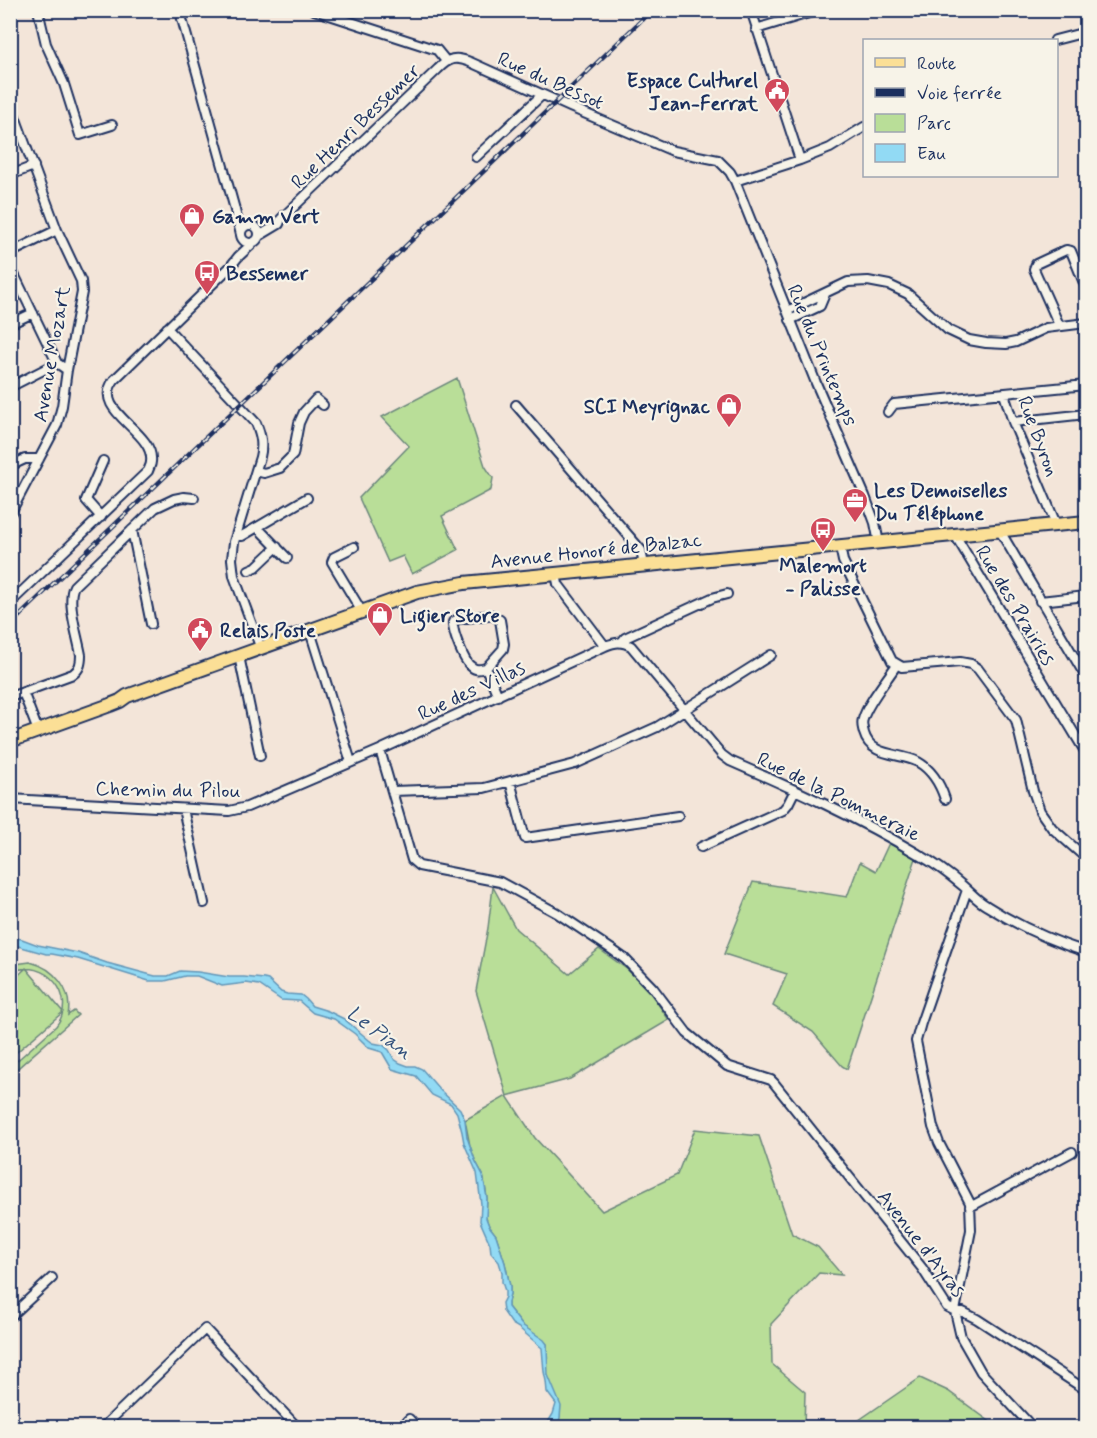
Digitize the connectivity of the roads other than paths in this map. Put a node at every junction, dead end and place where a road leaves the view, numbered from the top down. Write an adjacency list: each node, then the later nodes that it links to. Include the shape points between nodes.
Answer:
1 (38, 10): 14 (street, via 46,44 80,135)
2 (179, 10): 21 (street)
3 (314, 10): 11 (street, via 437,51)
4 (751, 10): 8 (street)
5 (781, 10): 7 (street)
6 (819, 10): 7 (street)
7 (784, 21): 8 (street)
8 (756, 29): 17 (street)
9 (1086, 32): 10 (street)
10 (1058, 39)
11 (446, 61): 12 (street, Rue du Bessot, via 461,58); 22 (street, Rue Henri Bessemer)
12 (542, 95): 16 (street); 20 (street, Rue du Bessot, via 673,151 718,160)
13 (10, 103): 18 (street, Avenue Mozart)
14 (112, 125)
15 (863, 128): 17 (street, via 830,148)
16 (476, 157)
17 (800, 160): 20 (street)
18 (34, 166): 19 (street); 24 (street, Avenue Mozart)
19 (10, 175)
20 (735, 181): 33 (street, Rue du Printemps)
21 (234, 206): 23 (street); 25 (street)
22 (281, 219): 23 (street); 26 (street, Rue Henri Bessemer)
23 (251, 225): 25 (street, via 242,229); 26 (street)
24 (57, 230): 28 (street); 41 (street, Avenue Mozart, via 81,281 82,292)
25 (241, 236): 27 (street); 29 (street)
26 (259, 236): 27 (street, Rue Henri Bessemer)
27 (253, 243): 29 (street, Rue Henri Bessemer)
28 (10, 253)
29 (238, 257): 39 (street, Rue Henri Bessemer)
30 (10, 267): 34 (street)
31 (1086, 288): 38 (street, via 1071,251 1036,264 1034,269)
32 (825, 294): 33 (street); 35 (street, via 820,306); 38 (street, via 848,282 889,285 908,294 956,335 986,343 1016,342)
33 (787, 311): 35 (street, Rue du Printemps)
34 (33, 313): 37 (street); 40 (street)
35 (790, 320): 65 (street, Rue du Printemps, via 865,496)
36 (1086, 323): 38 (street)
37 (10, 324)
38 (1059, 325)
39 (167, 328): 53 (street, via 256,423 262,445); 57 (street, Rue Henri Bessemer, via 110,385 108,397 113,408 145,441 152,461 148,471)
40 (57, 363): 41 (street); 43 (street)
41 (67, 370): 50 (street, Avenue Mozart, via 57,425)
42 (1086, 385): 44 (street)
43 (10, 387)
44 (1004, 394): 47 (street, via 894,404); 49 (street, Rue Byron)
45 (323, 405): 53 (street, via 316,399 304,412 293,455 280,468)
46 (516, 405): 70 (street, via 641,550)
47 (888, 412)
48 (1086, 414): 49 (street)
49 (1013, 422): 59 (street, Rue Byron)
50 (39, 459): 52 (street, via 26,459); 56 (street, Avenue Mozart)
51 (103, 461): 57 (street, via 86,500)
52 (10, 466)
53 (256, 471): 64 (street)
54 (194, 498): 61 (street, via 165,502)
55 (306, 498): 60 (street)
56 (10, 514)
57 (101, 517): 76 (street)
58 (1086, 522): 59 (main road, Avenue Honoré de Balzac)
59 (1056, 524): 62 (main road, Avenue Honoré de Balzac)
60 (258, 528): 64 (street); 66 (street)
61 (132, 530): 78 (street); 88 (street, via 72,591 80,667 73,674)
62 (1000, 531): 63 (main road, Avenue Honoré de Balzac); 75 (street)
63 (956, 535): 65 (main road, Avenue Honoré de Balzac); 96 (street, Rue des Prairies)
64 (236, 536): 82 (street, via 234,576)
65 (879, 543): 68 (main road, Avenue Honoré de Balzac)
66 (277, 547): 69 (street); 71 (street)
67 (354, 547): 77 (street, via 333,557 332,562)
68 (840, 547): 70 (main road, Avenue Honoré de Balzac); 85 (street, via 843,561 892,661)
69 (287, 558)
70 (644, 565): 72 (main road, Avenue Honoré de Balzac)
71 (249, 570)
72 (556, 574): 77 (main road, Avenue Honoré de Balzac, via 440,586); 81 (street, via 558,584)
73 (727, 594): 80 (street)
74 (1086, 597): 75 (street)
75 (1040, 601): 87 (street)
76 (10, 603)
77 (362, 612): 79 (main road, Avenue Honoré de Balzac)
78 (150, 624)
79 (310, 631): 82 (main road, Avenue Honoré de Balzac); 98 (street)
80 (622, 642): 81 (street); 91 (street, Rue de la Pommeraie, via 631,646)
81 (605, 646): 89 (street, Rue des Villas)
82 (261, 649): 84 (main road, Avenue Honoré de Balzac)
83 (771, 655): 91 (street)
84 (239, 656): 92 (main road, Avenue Honoré de Balzac); 97 (street)
85 (897, 664): 103 (street, via 866,712 862,723 865,737 873,748 924,766 941,787); 107 (street, via 902,668 960,662 971,663 978,669 1016,720 1040,811 1052,828)
86 (486, 668): 86 (street, via 503,649 500,620 492,615 453,622 452,629 469,666 475,670); 89 (street)
87 (1086, 677)
88 (23, 692): 90 (street); 92 (street)
89 (498, 696): 95 (street, Rue des Villas)
90 (10, 697)
91 (684, 710): 99 (street, via 657,727 575,764); 100 (street, Rue de la Pommeraie, via 730,761)
92 (36, 728): 93 (main road, Avenue Honoré de Balzac); 94 (main road, Avenue Honoré de Balzac)
93 (10, 735)
94 (10, 741)
95 (380, 750): 98 (street, Rue des Villas); 101 (street)
96 (1086, 753)
97 (260, 756)
98 (351, 762): 104 (street, Chemin du Pilou, via 247,807 229,811)
99 (510, 781): 101 (street, via 484,788); 105 (street, via 525,838)
100 (795, 790): 106 (street, via 783,810); 108 (street, Rue de la Pommeraie, via 921,855)
101 (392, 791): 116 (street, Avenue d'Ayras, via 412,860 419,867 500,882 557,913 625,959 687,1033 727,1066 771,1080 922,1268 947,1307)
102 (10, 799): 104 (street, Chemin du Pilou)
103 (945, 799)
104 (183, 809): 109 (street)
105 (678, 816)
106 (700, 847)
107 (1086, 858)
108 (967, 890): 110 (street, Rue de la Pommeraie, via 1016,923); 114 (street, via 916,1041 933,1127)
109 (204, 903)
110 (1086, 952)
111 (1086, 1044): 112 (street)
112 (1086, 1074)
113 (1072, 1152): 114 (street)
114 (970, 1207): 116 (street, via 971,1230)
115 (52, 1278): 117 (street)
116 (955, 1311): 118 (street, via 977,1319); 123 (street, Avenue d'Ayras, via 961,1337 981,1372)
117 (10, 1317)
118 (1086, 1390)
119 (102, 1428): 120 (street, via 206,1329)
120 (298, 1428)
121 (401, 1428): 122 (street, via 409,1419)
122 (417, 1428)
123 (1033, 1428)

